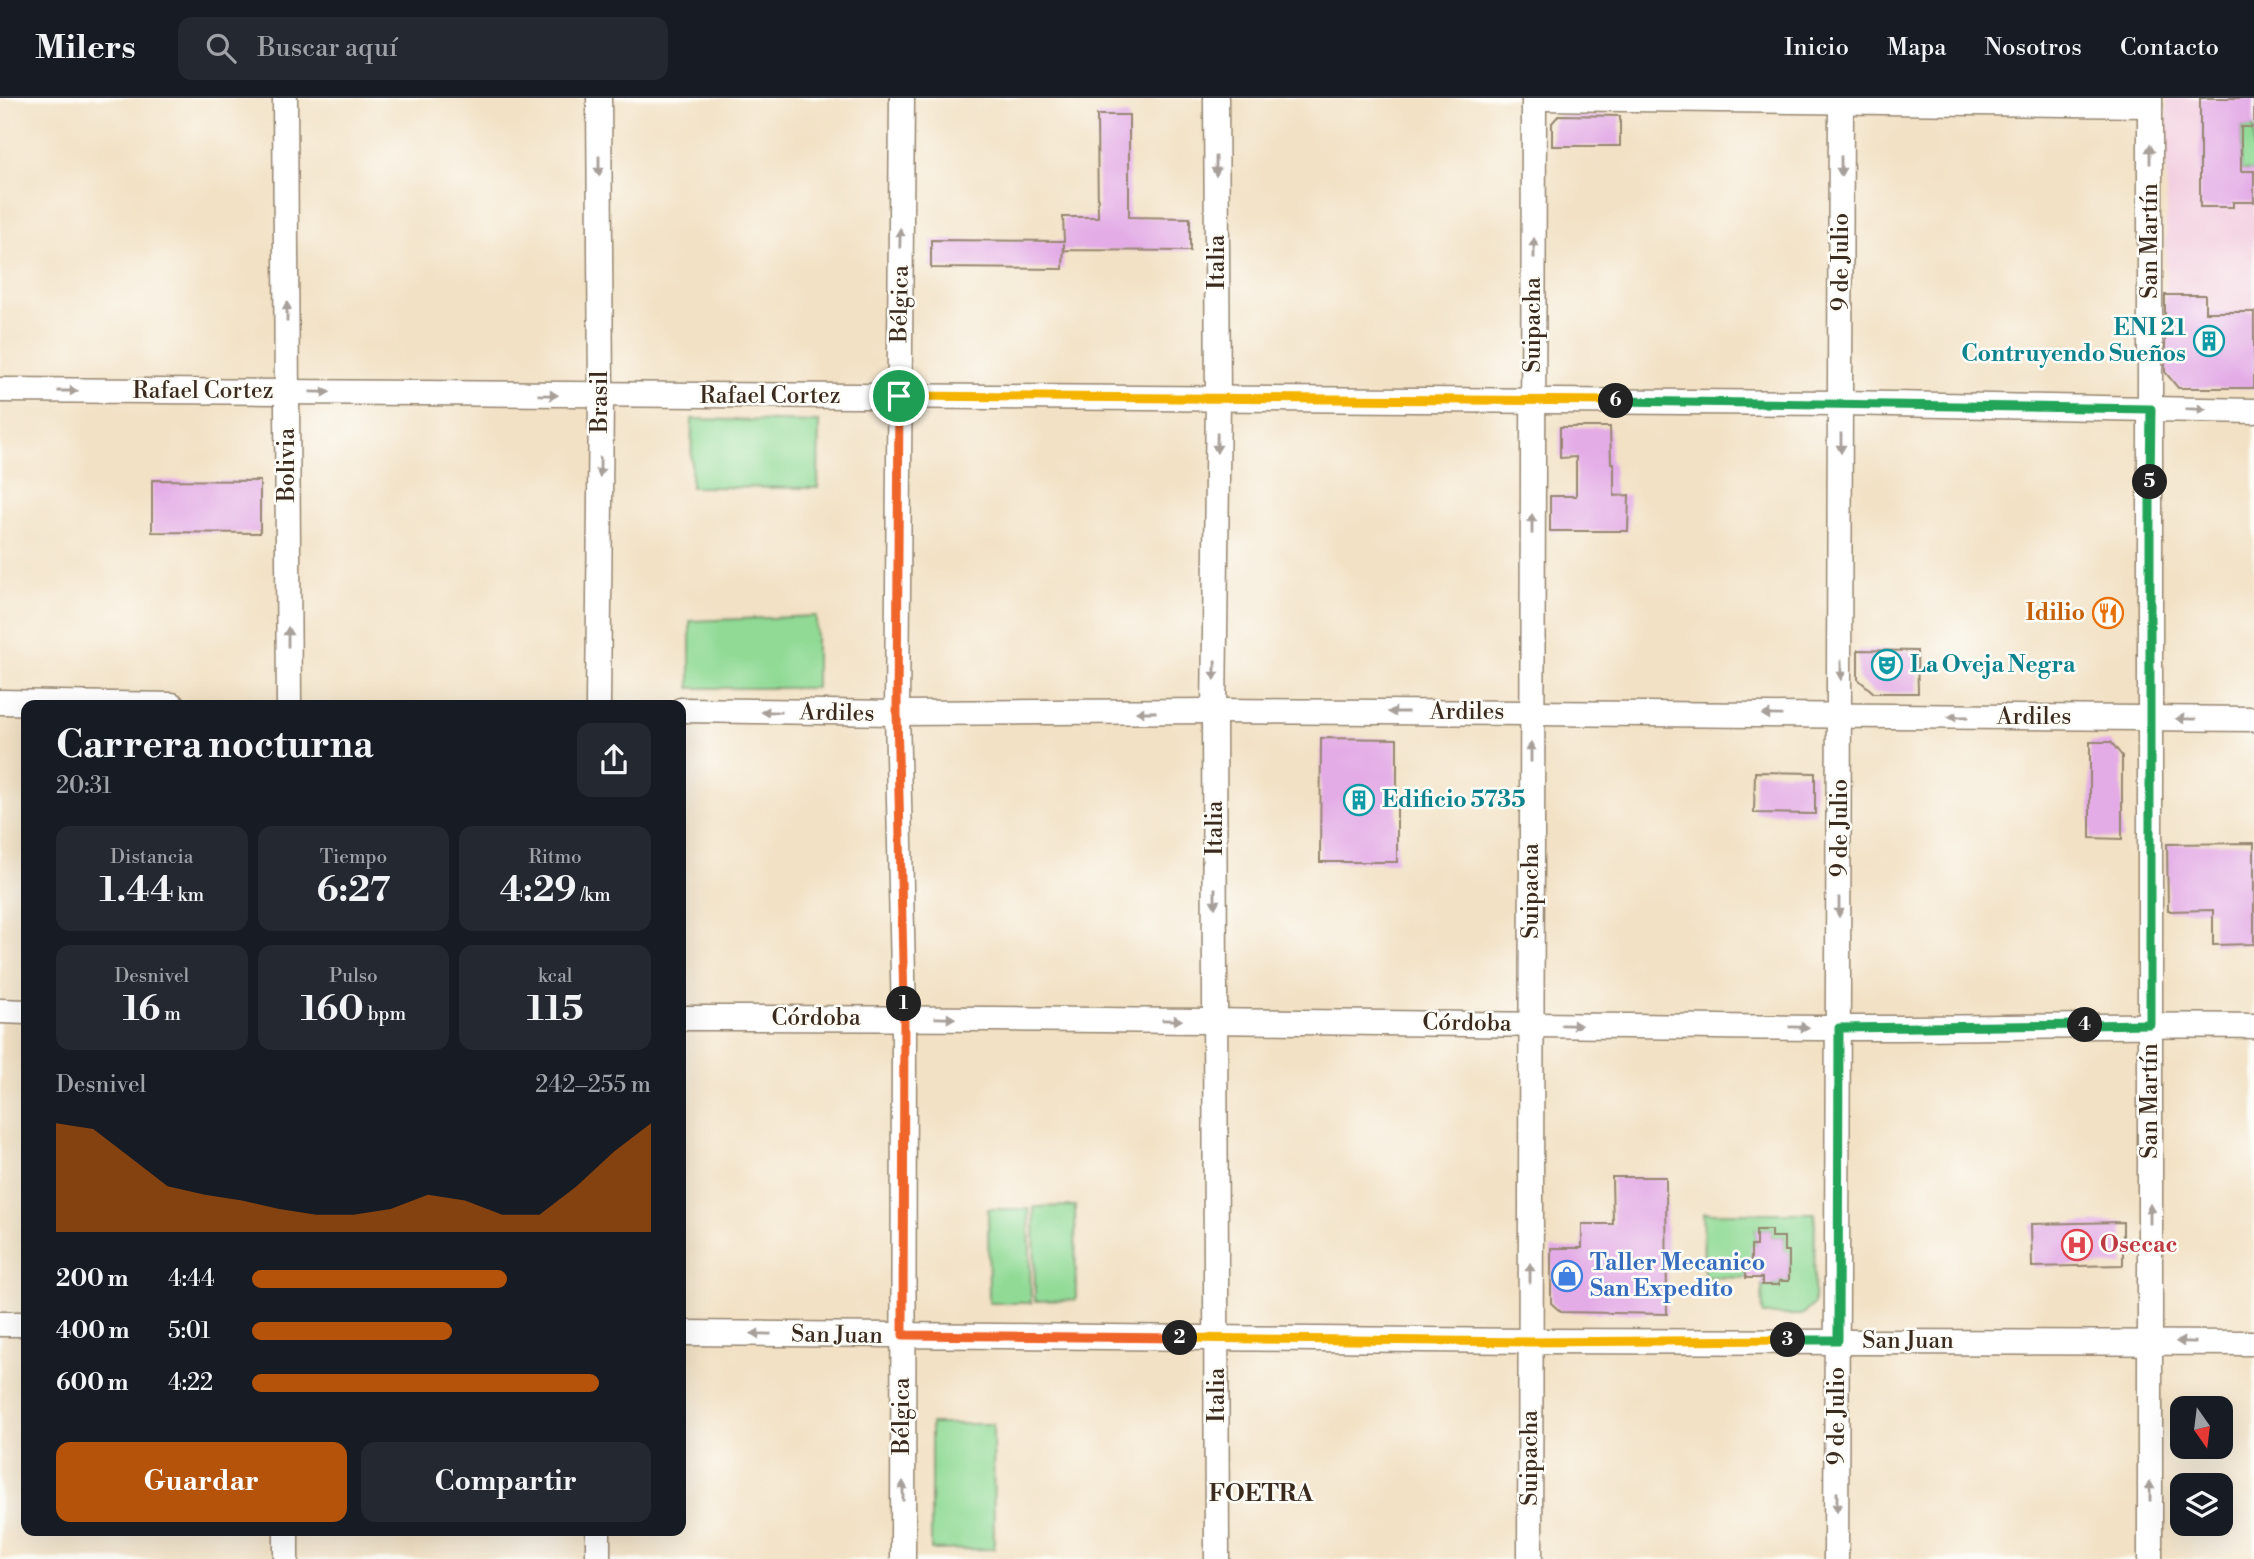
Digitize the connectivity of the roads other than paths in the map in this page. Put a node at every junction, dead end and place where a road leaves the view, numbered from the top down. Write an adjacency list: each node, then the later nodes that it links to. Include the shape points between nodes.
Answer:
1 (285, 98): 9 (street, Bolivia, one-way to 1)
2 (599, 98): 10 (street, Brasil, one-way to 10)
3 (902, 98): 11 (street, Bélgica, one-way to 3)
4 (1216, 98): 12 (street, Italia, one-way to 12)
5 (1537, 98): 6 (street); 13 (street, Suipacha, one-way to 5)
6 (1841, 100): 7 (street); 14 (street, 9 de Julio, one-way to 14)
7 (2150, 101): 15 (street, San Martín, one-way to 7)
8 (0, 390): 9 (street, Rafael Cortez, one-way to 9)
9 (287, 391): 10 (street, Rafael Cortez, one-way to 10); 17 (street, Bolivia, one-way to 9)
10 (601, 396): 11 (street, Rafael Cortez); 18 (street, Brasil, one-way to 18)
11 (899, 396): 12 (street, Rafael Cortez); 23 (street, Bélgica)
12 (1218, 398): 13 (street, Rafael Cortez); 22 (street, Italia, one-way to 22)
13 (1533, 400): 14 (street, Rafael Cortez); 24 (street, Suipacha, one-way to 13)
14 (1842, 403): 15 (street, Rafael Cortez); 25 (street, 9 de Julio, one-way to 25)
15 (2151, 409): 16 (street, Rafael Cortez, one-way to 16); 26 (street, San Martín)
16 (2254, 411)
17 (289, 700)
18 (598, 700)
19 (0, 702): 20 (street)
20 (21, 702)
21 (686, 710): 23 (street, Ardiles, one-way to 21)
22 (1214, 711): 23 (street, Ardiles, one-way to 23); 24 (street, Ardiles, one-way to 22); 32 (street, Italia, one-way to 32)
23 (897, 713): 31 (street, Bélgica)
24 (1532, 713): 25 (street, Ardiles, one-way to 24); 33 (street, Suipacha, one-way to 24)
25 (1840, 716): 26 (street, Ardiles, one-way to 25); 36 (street, 9 de Julio, one-way to 36)
26 (2151, 718): 27 (street, Ardiles, one-way to 26); 34 (street, San Martín)
27 (2254, 719)
28 (0, 1011): 29 (street)
29 (21, 1012)
30 (686, 1018): 31 (street, Córdoba)
31 (904, 1018): 32 (street, Córdoba, one-way to 32); 40 (street, Bélgica)
32 (1217, 1021): 33 (street, Córdoba); 41 (street, Italia)
33 (1530, 1024): 36 (street, Córdoba, one-way to 36); 43 (street, Suipacha, one-way to 33)
34 (2150, 1024): 35 (street, Córdoba); 36 (street, Córdoba); 44 (street, San Martín, one-way to 34)
35 (2254, 1026)
36 (1839, 1028): 42 (street, 9 de Julio)
37 (0, 1324): 38 (street)
38 (21, 1324)
39 (686, 1333): 40 (street, San Juan, one-way to 39)
40 (903, 1335): 41 (street, San Juan); 50 (street, Bélgica, one-way to 40)
41 (1217, 1338): 43 (street, San Juan); 51 (street, Italia)
42 (1838, 1340): 43 (street, San Juan); 44 (street, San Juan); 53 (street, 9 de Julio, one-way to 53)
43 (1530, 1342): 52 (street, Suipacha)
44 (2150, 1342): 45 (street, San Juan, one-way to 44); 54 (street, San Martín, one-way to 44)
45 (2254, 1343)
46 (286, 1536): 48 (street)
47 (598, 1536): 49 (street)
48 (286, 1559)
49 (598, 1559)
50 (903, 1559)
51 (1217, 1559)
52 (1530, 1559)
53 (1836, 1559)
54 (2150, 1559)

